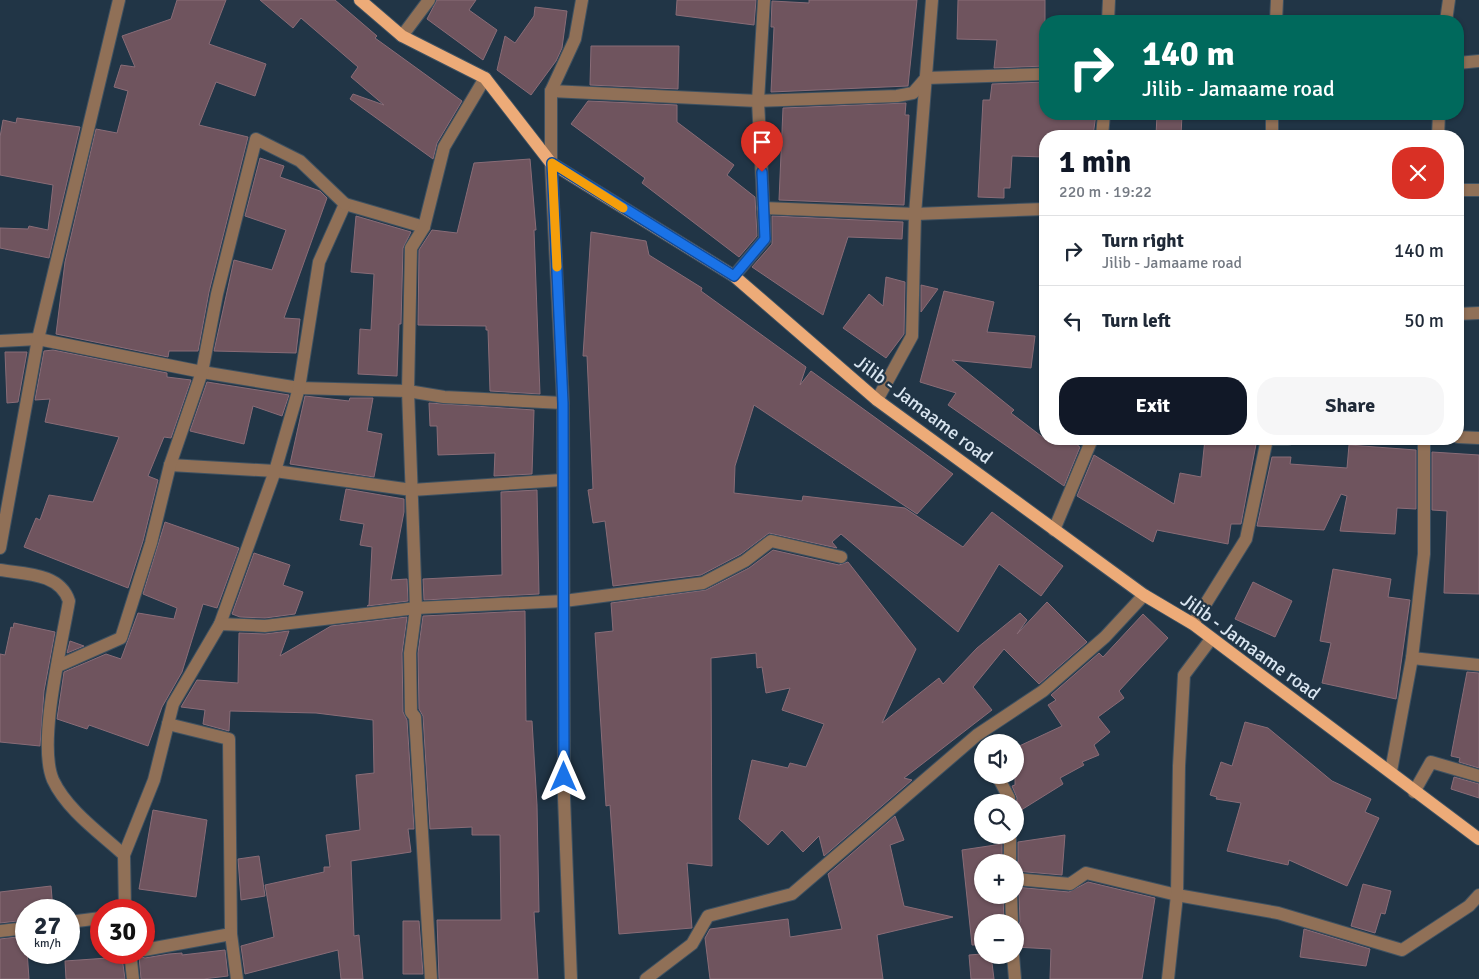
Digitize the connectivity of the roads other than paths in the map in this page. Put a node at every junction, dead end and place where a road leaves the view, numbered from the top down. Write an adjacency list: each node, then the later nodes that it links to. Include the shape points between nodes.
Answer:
1 (118, 0): 32 (street)
2 (360, 0): 13 (main road, Jilib - Jamaame road)
3 (429, 0): 13 (street)
4 (582, 0): 19 (street, via 575,39)
5 (764, 0): 20 (street)
6 (932, 0): 18 (street)
7 (1109, 0): 10 (street)
8 (1277, 0): 11 (street)
9 (1449, 0): 12 (street)
10 (1108, 15)
11 (1276, 15)
12 (1447, 15)
13 (402, 36): 17 (main road, Jilib - Jamaame road)
14 (1479, 62): 15 (street)
15 (1464, 63)
16 (1039, 74): 18 (street)
17 (485, 78): 21 (main road, Jilib - Jamaame road); 28 (street, via 444,147)
18 (926, 78): 20 (street, via 913,93 897,96); 27 (street)
19 (552, 91): 20 (street); 21 (street)
20 (758, 101): 25 (street)
21 (552, 163): 29 (main road, Jilib - Jamaame road); 38 (street)
22 (1464, 190): 23 (street)
23 (1479, 190)
24 (345, 204): 28 (street); 34 (street, via 300,161 256,139 217,294); 35 (street, via 319,262)
25 (763, 208): 27 (street); 29 (street, via 765,239)
26 (1039, 209): 27 (street)
27 (915, 214): 37 (street, via 912,336)
28 (424, 227): 36 (street, via 411,248)
29 (734, 276): 37 (main road, Jilib - Jamaame road)
30 (1464, 314): 31 (street)
31 (1479, 314)
32 (38, 338): 33 (street); 34 (street); 49 (street)
33 (0, 341)
34 (202, 372): 35 (street); 44 (street)
35 (299, 388): 36 (street); 45 (street)
36 (408, 391): 38 (street); 47 (street)
37 (877, 400): 48 (main road, Jilib - Jamaame road)
38 (563, 403): 46 (street)
39 (1464, 437): 40 (street)
40 (1479, 438)
41 (1089, 445): 48 (street)
42 (1266, 445): 56 (street, via 1246,539)
43 (1424, 445): 58 (street, via 1424,554)
44 (170, 465): 45 (street); 60 (street, via 151,543 121,638)
45 (275, 471): 47 (street); 55 (street)
46 (562, 480): 47 (street); 53 (street)
47 (412, 490): 54 (street)
48 (1054, 530): 52 (main road, Jilib - Jamaame road)
49 (0, 548)
50 (841, 556): 53 (street, via 771,541 745,562 703,583)
51 (0, 570): 60 (street, via 48,578 66,591 69,602)
52 (1144, 596): 56 (main road, Jilib - Jamaame road); 62 (street, via 1043,691)
53 (564, 601): 54 (street); 82 (street, via 564,796)
54 (416, 608): 55 (street, via 265,626); 81 (street, via 410,652 411,712 415,717)
55 (220, 624): 61 (street, via 173,704)
56 (1193, 624): 57 (main road, Jilib - Jamaame road)
57 (1211, 639): 64 (main road, Jilib - Jamaame road); 70 (street, via 1184,675 1178,766)
58 (1412, 658): 59 (street); 64 (street)
59 (1479, 665)
60 (58, 666): 68 (street, via 47,736 53,780 82,816)
61 (168, 724): 68 (street, via 154,780); 75 (street, via 229,739)
62 (988, 734)
63 (974, 745): 83 (street, via 792,894 708,916 692,944)
64 (1391, 771): 66 (main road, Jilib - Jamaame road)
65 (1479, 776): 66 (street, via 1431,762)
66 (1414, 792): 67 (main road, Jilib - Jamaame road)
67 (1479, 839)
68 (124, 855): 72 (street)
69 (1024, 880): 70 (street, via 1070,884 1086,873)
70 (1177, 895): 71 (street, via 1278,912 1402,950 1469,906); 85 (street)
71 (1479, 895)
72 (125, 899)
73 (15, 929): 74 (street)
74 (0, 931)
75 (230, 934): 76 (street); 80 (street)
76 (155, 948)
77 (131, 964): 79 (street)
78 (1014, 964): 84 (street)
79 (133, 979)
80 (237, 979)
81 (431, 979)
82 (572, 979)
83 (646, 979)
84 (1015, 979)
85 (1168, 979)

